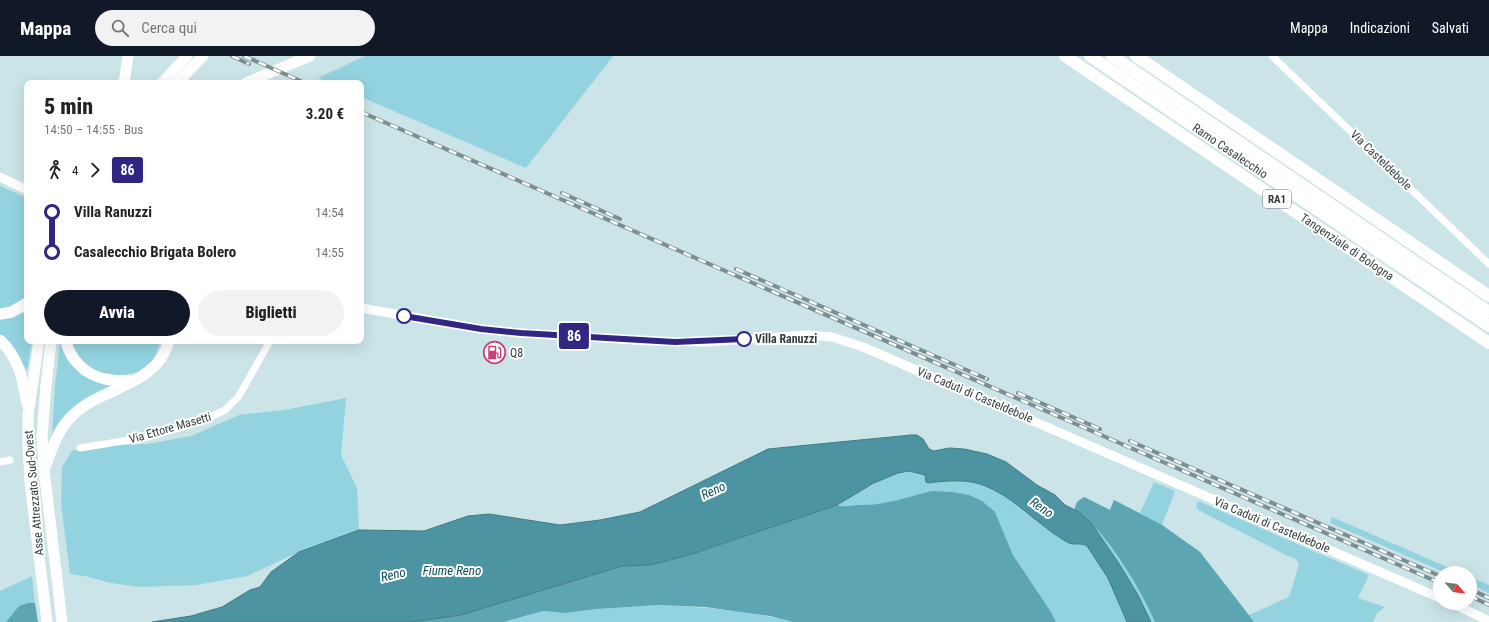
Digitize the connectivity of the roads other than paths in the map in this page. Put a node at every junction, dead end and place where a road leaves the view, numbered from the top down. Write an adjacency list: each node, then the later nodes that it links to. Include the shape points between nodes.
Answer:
1 (128, 56): 10 (highway)
2 (187, 56): 11 (highway)
3 (204, 56): 12 (highway)
4 (310, 56): 13 (highway)
5 (1066, 56): 24 (highway, Tangenziale di Bologna / RA1)
6 (1090, 56): 22 (highway, Ramo Casalecchio)
7 (1112, 56): 20 (highway, Ramo Casalecchio)
8 (1136, 56): 17 (highway)
9 (1272, 56): 16 (street, Via Casteldebole)
10 (124, 80)
11 (165, 80)
12 (181, 80)
13 (253, 80)
14 (0, 177): 15 (main road)
15 (24, 189)
16 (1489, 264)
17 (1489, 296)
18 (24, 305): 21 (highway, via 11,312)
19 (364, 309): 36 (main road, Via Caduti di Casteldebole, via 481,329 521,333 657,342 820,335 847,341)
20 (1489, 312)
21 (0, 314)
22 (1489, 326)
23 (0, 340): 31 (highway, via 14,357 20,370)
24 (1489, 343)
25 (39, 344): 31 (highway, Asse Attrezzato Sud-Ovest)
26 (51, 344): 35 (highway, Asse Attrezzato Sud-Ovest, via 43,412)
27 (67, 344): 30 (highway, via 75,360 89,372 104,379)
28 (168, 344): 30 (highway, via 156,366)
29 (268, 344): 32 (street, Via Ettore Masetti, via 238,396 225,410 200,422 148,437)
30 (131, 381): 35 (highway, via 86,404 69,419 59,434)
31 (28, 414): 39 (highway, Asse Attrezzato Sud-Ovest, via 30,482)
32 (80, 448)
33 (10, 460): 34 (street)
34 (0, 462)
35 (44, 469): 40 (highway, Asse Attrezzato Sud-Ovest)
36 (1433, 595)
37 (1466, 610): 38 (main road)
38 (1489, 621)
39 (46, 622)
40 (62, 622)

